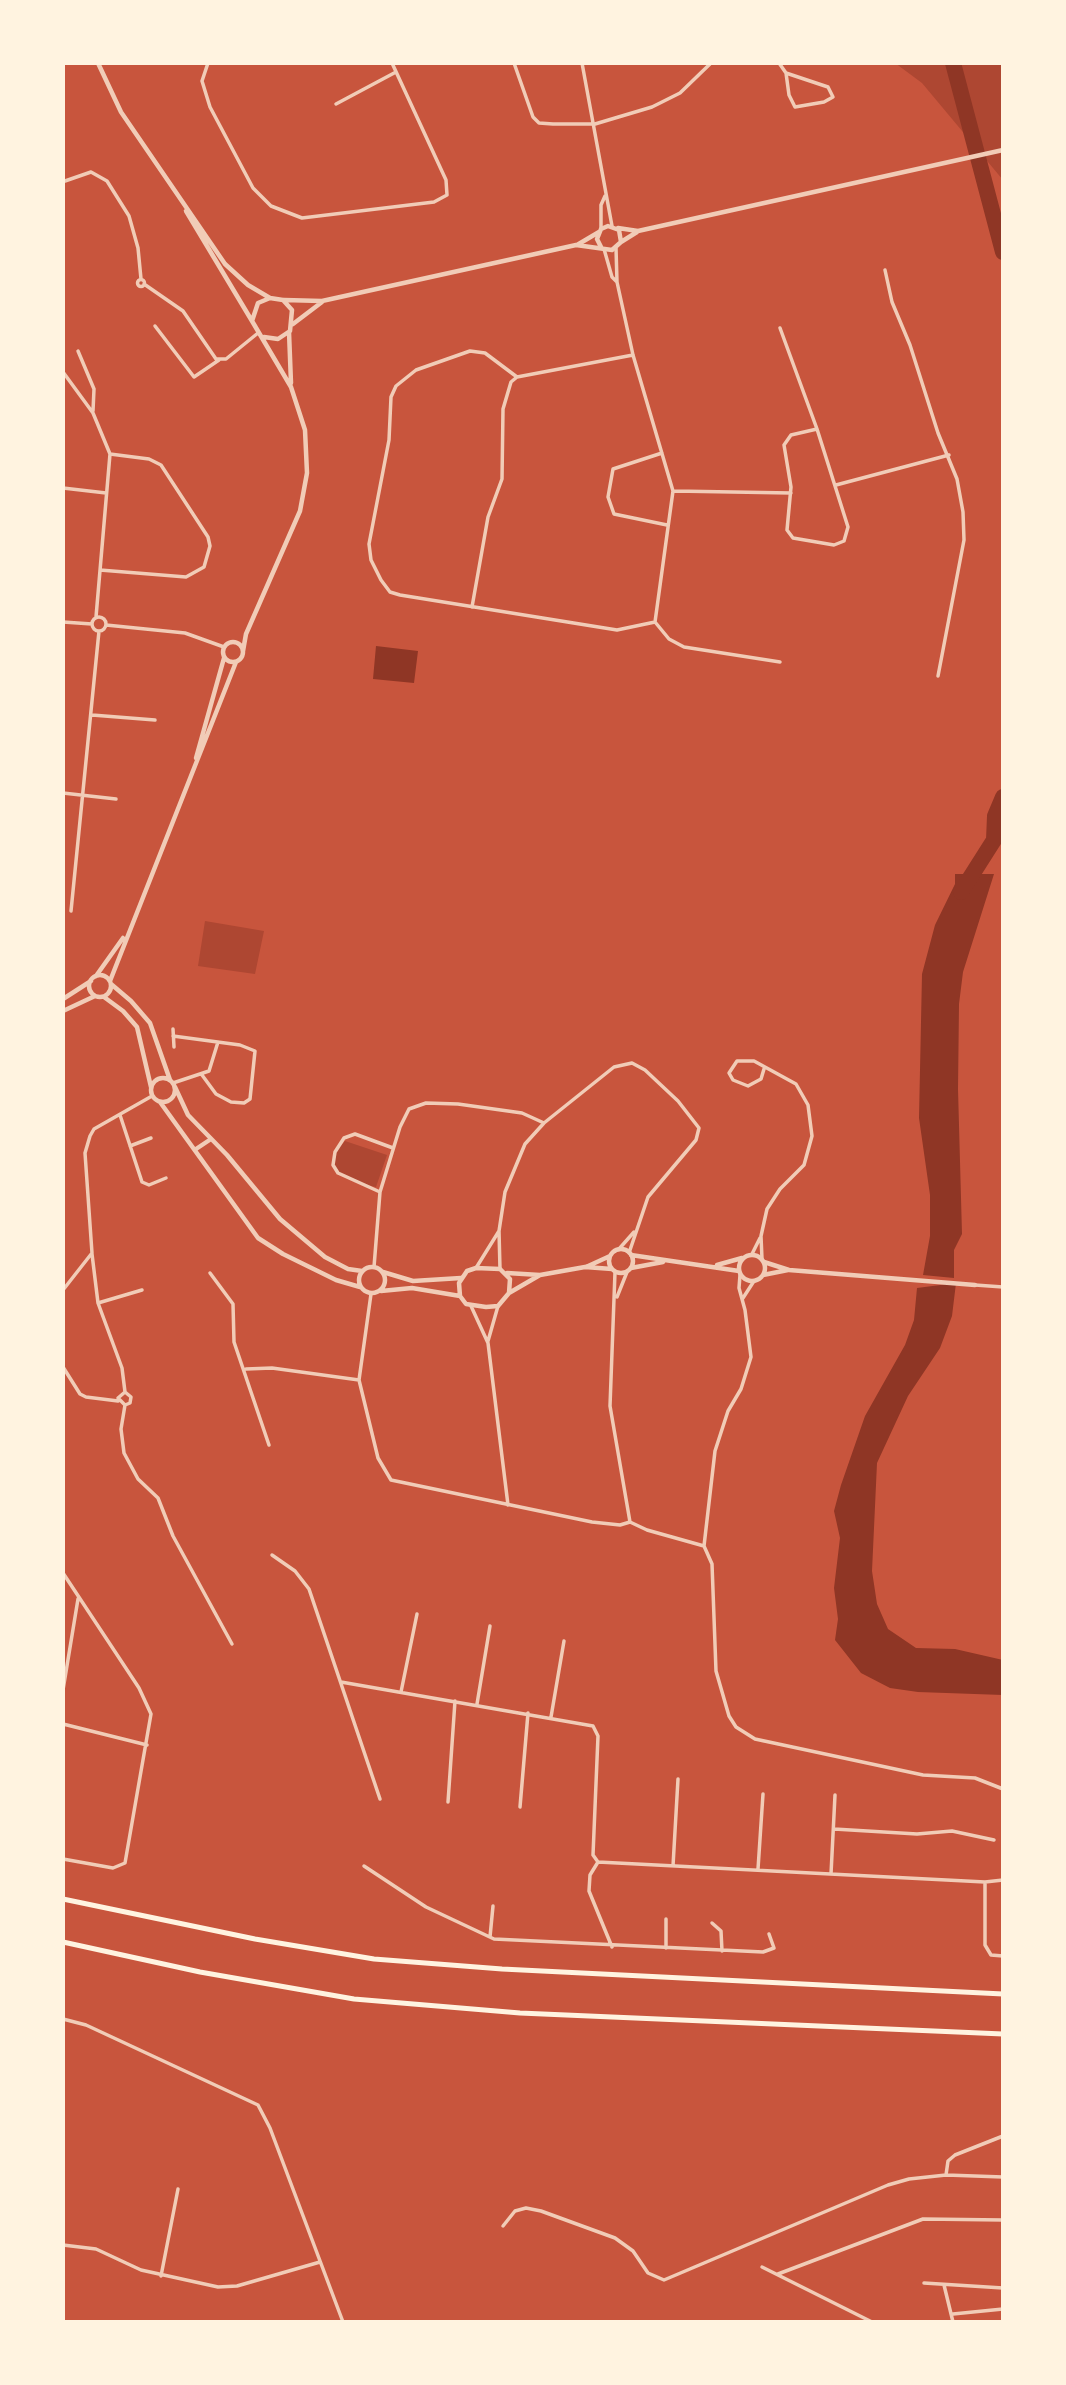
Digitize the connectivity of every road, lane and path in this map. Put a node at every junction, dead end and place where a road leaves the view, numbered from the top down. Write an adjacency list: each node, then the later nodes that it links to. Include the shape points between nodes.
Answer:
1 (98, 63): 15 (street, via 121,112)
2 (208, 63): 8 (street, via 202,81 211,107 253,188 271,206 302,218 442,201 447,195 446,180)
3 (392, 63): 8 (street)
4 (514, 63): 11 (street, via 530,112 539,123)
5 (582, 63): 11 (street)
6 (711, 63): 11 (street, via 676,96)
7 (779, 63): 9 (street)
8 (397, 72): 10 (street)
9 (786, 73): 9 (street, via 795,107 833,97 828,87)
10 (336, 104)
11 (595, 124): 14 (street)
12 (1003, 150): 18 (street)
13 (65, 181): 36 (street, via 91,172 107,181 129,216 143,282 183,311 213,358)
14 (605, 196): 16 (street); 17 (street)
15 (181, 201): 25 (street, via 232,271); 28 (street)
16 (614, 227): 17 (street); 18 (street); 19 (street)
17 (600, 230): 20 (street); 21 (street, via 597,239)
18 (638, 231): 19 (street)
19 (621, 242): 22 (street)
20 (576, 245): 21 (street); 27 (street)
21 (602, 248): 22 (street); 24 (street)
22 (616, 248): 24 (street)
23 (885, 270): 44 (street, via 937,433)
24 (617, 282): 35 (street)
25 (270, 298): 26 (street); 28 (street, via 255,309)
26 (283, 300): 27 (street); 29 (street, via 292,310)
27 (322, 301): 29 (street)
28 (253, 321): 33 (street)
29 (293, 324): 32 (street)
30 (155, 326): 36 (street, via 194,377)
31 (780, 328): 41 (street)
32 (290, 331): 33 (street, via 278,339); 39 (street)
33 (261, 335): 36 (street); 39 (street)
34 (78, 351): 40 (street, via 94,389)
35 (633, 355): 38 (street); 42 (street)
36 (219, 360)
37 (63, 372): 40 (street)
38 (517, 377): 52 (street, via 505,393 502,479 488,517); 52 (street, via 485,353 470,351 416,370 396,386 391,397 389,440 369,544 371,560 390,592)
39 (291, 387): 59 (street, via 307,449 304,495)
40 (93, 413): 43 (street)
41 (817, 429): 45 (street); 49 (street, via 791,435 783,445)
42 (662, 453): 47 (street); 50 (street, via 613,469 608,497 614,514)
43 (110, 454): 48 (street); 51 (street, via 161,465 210,546 204,567 186,577)
44 (949, 454): 45 (street); 66 (street, via 960,488 964,533)
45 (836, 485): 49 (street, via 848,533 834,545 790,536)
46 (63, 488): 48 (street)
47 (673, 491): 49 (street); 50 (street)
48 (106, 493): 51 (street)
49 (791, 493)
50 (667, 525): 55 (street)
51 (100, 569): 53 (street)
52 (472, 607): 55 (street, via 617,630)
53 (96, 617): 56 (street); 57 (street)
54 (63, 622): 56 (street)
55 (655, 622): 65 (street, via 669,639 684,647)
56 (92, 624): 58 (street)
57 (106, 625): 58 (street); 61 (street, via 185,633)
58 (99, 631): 67 (street)
59 (246, 634): 60 (street); 62 (street)
60 (233, 642): 61 (street); 62 (street)
61 (224, 647): 63 (street)
62 (243, 651): 64 (street)
63 (224, 657): 64 (street); 69 (street)
64 (236, 662): 69 (street)
65 (780, 662)
66 (938, 676)
67 (92, 715): 68 (street); 71 (street)
68 (155, 720)
69 (195, 762): 74 (street)
70 (63, 793): 71 (street)
71 (84, 796): 72 (street); 73 (street)
72 (116, 799)
73 (71, 911)
74 (127, 932): 75 (street); 77 (street)
75 (96, 976): 76 (street); 77 (street)
76 (91, 981): 78 (street); 80 (street)
77 (111, 983): 79 (street); 81 (street)
78 (95, 996): 79 (street); 82 (street)
79 (104, 996): 83 (street)
80 (63, 999)
81 (137, 1007): 83 (street); 90 (street, via 150,1023)
82 (63, 1012)
83 (128, 1016): 91 (street, via 141,1039)
84 (173, 1029): 85 (street)
85 (173, 1036): 86 (street); 87 (street)
86 (218, 1042): 89 (street, via 211,1070); 89 (street, via 256,1051 250,1099 231,1102 216,1094)
87 (174, 1047)
88 (764, 1069): 88 (street, via 758,1062 741,1060 729,1073 733,1080 748,1086 761,1079); 105 (street, via 801,1089 812,1136 804,1165 770,1203)
89 (202, 1074): 90 (street)
90 (172, 1083): 91 (street, via 159,1079); 93 (street, via 172,1099); 97 (street, via 188,1115)
91 (151, 1087): 92 (street)
92 (152, 1096): 93 (street); 94 (street)
93 (160, 1102): 100 (street)
94 (120, 1115): 98 (street); 107 (street, via 94,1129 87,1141)
95 (544, 1123): 99 (street, via 522,1113 426,1103 409,1109); 103 (street, via 614,1067 632,1063 678,1101 699,1128 696,1140 648,1197); 104 (street, via 525,1144 510,1173)
96 (151, 1138): 98 (street)
97 (211, 1139): 100 (street); 122 (street, via 301,1239 338,1265)
98 (130, 1146): 101 (street, via 144,1184)
99 (393, 1148): 102 (street); 102 (street, via 348,1135 333,1158 338,1173)
100 (196, 1150): 132 (street, via 258,1238 336,1280)
101 (166, 1178)
102 (380, 1192): 115 (street)
103 (636, 1230): 106 (street); 108 (street)
104 (499, 1231): 117 (street); 118 (street)
105 (761, 1236): 109 (street); 112 (street)
106 (619, 1249): 108 (street); 110 (street)
107 (92, 1253): 134 (street); 142 (street)
108 (630, 1254): 113 (street); 120 (street)
109 (752, 1254): 111 (street); 112 (street)
110 (610, 1256): 116 (street); 119 (street)
111 (743, 1258): 114 (street); 126 (street)
112 (763, 1260): 121 (street); 128 (street)
113 (667, 1261): 114 (street); 120 (street)
114 (717, 1265): 126 (street)
115 (374, 1267): 122 (street); 123 (street)
116 (585, 1267): 119 (street); 127 (street)
117 (476, 1268): 118 (street); 129 (street)
118 (500, 1269): 125 (street)
119 (613, 1270): 120 (street); 141 (street)
120 (629, 1270): 141 (street)
121 (789, 1270): 128 (street); 131 (street)
122 (362, 1271): 132 (street)
123 (382, 1271): 129 (street, via 413,1281); 136 (street, via 385,1284)
124 (210, 1273): 147 (street, via 233,1304 234,1342)
125 (507, 1273): 127 (street); 137 (street)
126 (740, 1273): 130 (street); 140 (street, via 738,1288)
127 (540, 1275): 137 (street)
128 (763, 1275): 130 (street)
129 (461, 1278): 139 (street)
130 (754, 1281): 140 (street)
131 (975, 1285): 133 (street)
132 (360, 1287): 138 (street)
133 (1003, 1287)
134 (63, 1290)
135 (142, 1290): 142 (street)
136 (379, 1292): 138 (street); 139 (street, via 412,1288)
137 (509, 1293): 144 (street)
138 (371, 1294): 148 (street)
139 (460, 1296): 143 (street)
140 (743, 1298): 155 (street, via 751,1357 715,1451)
141 (616, 1299): 154 (street, via 610,1406)
142 (98, 1303): 149 (street, via 122,1368)
143 (471, 1306): 144 (street); 145 (street)
144 (498, 1306): 145 (street)
145 (488, 1343): 153 (street)
146 (63, 1367): 150 (street, via 86,1398)
147 (245, 1369): 148 (street, via 272,1368); 152 (street)
148 (359, 1380): 153 (street, via 378,1458 391,1480)
149 (125, 1392): 150 (street); 151 (street, via 131,1400)
150 (118, 1401): 151 (street)
151 (125, 1405): 162 (street, via 124,1453 138,1479 158,1498 173,1536)
152 (269, 1445)
153 (508, 1505): 154 (street, via 600,1524)
154 (630, 1522): 155 (street)
155 (704, 1546): 173 (street, via 712,1564 716,1671 736,1727 755,1739 933,1777 975,1778)
156 (272, 1555): 163 (street, via 305,1581)
157 (63, 1573): 158 (street)
158 (78, 1598): 164 (street); 171 (street, via 150,1708)
159 (417, 1614): 165 (street)
160 (490, 1626): 167 (street)
161 (564, 1641): 169 (street)
162 (232, 1644)
163 (341, 1682): 165 (street); 176 (street)
164 (63, 1690)
165 (401, 1692): 166 (street)
166 (455, 1701): 167 (street); 177 (street)
167 (477, 1704): 168 (street)
168 (528, 1713): 169 (street); 178 (street)
169 (551, 1717): 182 (street, via 590,1724 597,1732 593,1854)
170 (63, 1724): 171 (street)
171 (147, 1745): 181 (street, via 125,1863 113,1868)
172 (678, 1779): 184 (street)
173 (1003, 1789)
174 (762, 1794): 185 (street)
175 (835, 1795): 179 (street)
176 (380, 1799)
177 (448, 1802)
178 (520, 1807)
179 (834, 1829): 180 (street, via 953,1832); 186 (street)
180 (994, 1840)
181 (63, 1858)
182 (598, 1862): 184 (street); 196 (street, via 590,1875 589,1891)
183 (364, 1866): 194 (street, via 426,1907)
184 (673, 1866): 185 (street)
185 (758, 1869): 186 (street)
186 (831, 1874): 188 (street)
187 (1003, 1880): 188 (street)
188 (985, 1882): 199 (street, via 985,1945 991,1955)
189 (63, 1899): 200 (main road, via 374,1959)
190 (493, 1906): 194 (street)
191 (666, 1919): 197 (street)
192 (712, 1923): 198 (street, via 721,1931)
193 (769, 1934): 198 (street, via 774,1944 770,1952)
194 (490, 1937): 196 (street)
195 (63, 1942): 202 (main road, via 354,1999 520,2013)
196 (612, 1947): 197 (street)
197 (666, 1948): 198 (street)
198 (722, 1951)
199 (1003, 1956)
200 (1003, 1994)
201 (63, 2020): 210 (street, via 86,2025 258,2105)
202 (1003, 2034)
203 (1003, 2136): 204 (street, via 955,2155 948,2161)
204 (946, 2175): 205 (street); 208 (street, via 888,2185 664,2280 648,2273 633,2251 615,2238 541,2211 515,2211)
205 (1003, 2177)
206 (178, 2189): 213 (street)
207 (1003, 2220): 212 (street, via 923,2219)
208 (503, 2226)
209 (63, 2245): 213 (street, via 96,2249)
210 (320, 2262): 213 (street, via 237,2286); 219 (street)
211 (762, 2267): 212 (street)
212 (778, 2274): 220 (street)
213 (161, 2276)
214 (924, 2283): 215 (street)
215 (944, 2285): 216 (street); 218 (street)
216 (1003, 2288)
217 (1003, 2309): 218 (street)
218 (953, 2314): 221 (street)
219 (343, 2322)
220 (872, 2322)
221 (953, 2322)

